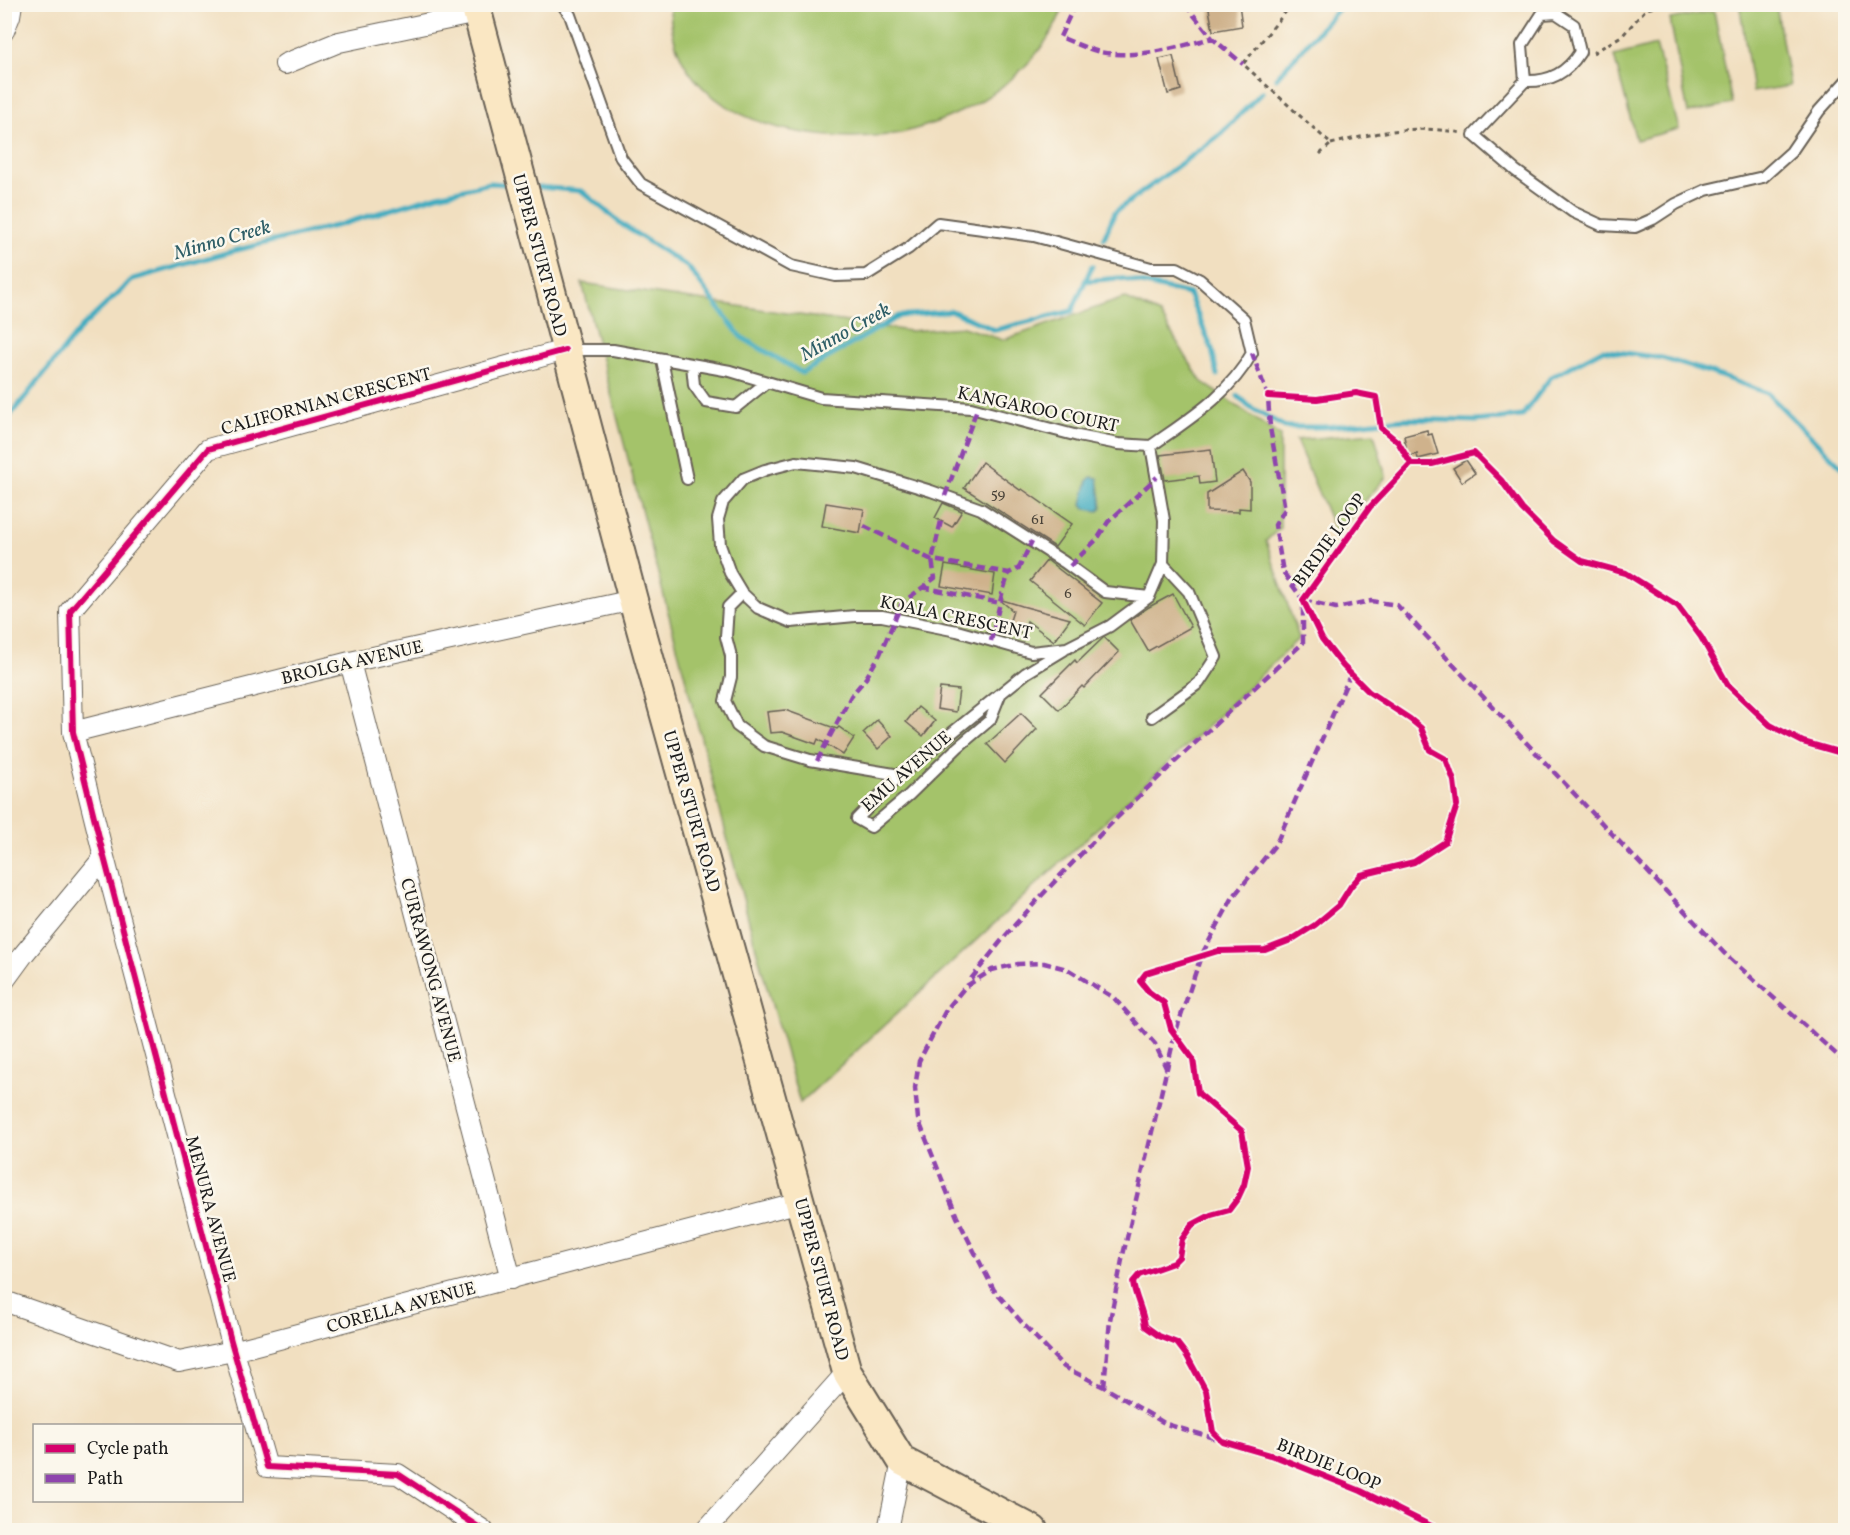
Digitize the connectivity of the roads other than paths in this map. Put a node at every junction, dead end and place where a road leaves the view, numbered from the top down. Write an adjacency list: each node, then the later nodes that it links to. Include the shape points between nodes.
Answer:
1 (12, 4): 4 (street)
2 (562, 4): 12 (lane, via 570,15 621,158 641,184 791,266 836,276 866,275 939,223 1034,236 1151,268 1177,268 1200,280 1244,319 1252,354 1242,372 1208,406)
3 (476, 9): 5 (street, via 339,42); 8 (main road, UPPER STURT ROAD)
4 (4, 31)
5 (285, 64)
6 (1525, 81): 6 (lane, via 1522,45 1542,15 1556,13 1574,25 1581,52 1571,66 1542,82); 7 (lane, via 1474,135 1573,212 1601,225 1635,227 1706,190 1763,177 1791,152)
7 (1845, 81)
8 (565, 350): 9 (lane, KANGAROO COURT, via 613,350); 17 (main road, UPPER STURT ROAD); 22 (street, CALIFORNIAN CRESCENT, via 208,449 70,611)
9 (662, 360): 10 (lane, KANGAROO COURT); 13 (lane)
10 (693, 365): 11 (lane, KANGAROO COURT); 11 (lane, via 694,386 706,402 736,407)
11 (767, 382): 12 (lane, KANGAROO COURT, via 821,398 971,408 1078,436)
12 (1151, 446): 14 (lane, via 1164,520)
13 (687, 479)
14 (1163, 564): 16 (lane); 21 (lane, via 1189,592 1216,657 1199,683)
15 (742, 592): 16 (lane, KOALA CRESCENT, via 720,544 718,519 723,502 743,480 796,462 856,468 981,509 1105,592); 18 (lane, KOALA CRESCENT, via 758,608 791,622 882,616 957,631 1030,652); 23 (lane, via 728,607 726,637 731,656 725,701 737,726 764,746 810,760)
16 (1149, 597): 18 (lane, KOALA CRESCENT, via 1110,626)
17 (633, 600): 19 (street, BROLGA AVENUE); 26 (main road, UPPER STURT ROAD)
18 (1067, 648): 20 (lane, EMU AVENUE)
19 (350, 662): 22 (street, BROLGA AVENUE); 27 (street, CURRAWONG AVENUE)
20 (1000, 695): 23 (lane, EMU AVENUE); 23 (lane, EMU AVENUE, via 990,720 909,795 871,826 857,819)
21 (1152, 717)
22 (73, 732): 24 (street, MENURA AVENUE)
23 (900, 775)
24 (104, 857): 25 (street); 29 (street, MENURA AVENUE)
25 (4, 981)
26 (801, 1202): 27 (street, CORELLA AVENUE); 30 (main road, UPPER STURT ROAD)
27 (511, 1279): 29 (street, CORELLA AVENUE)
28 (4, 1301): 29 (street, CORELLA AVENUE, via 179,1362)
29 (233, 1351): 32 (street, MENURA AVENUE, via 267,1467 398,1474)
30 (847, 1372): 31 (main road, UPPER STURT ROAD); 33 (street)
31 (902, 1461): 34 (street); 35 (main road)
32 (483, 1530)
33 (706, 1530)
34 (888, 1530)
35 (1033, 1530)

